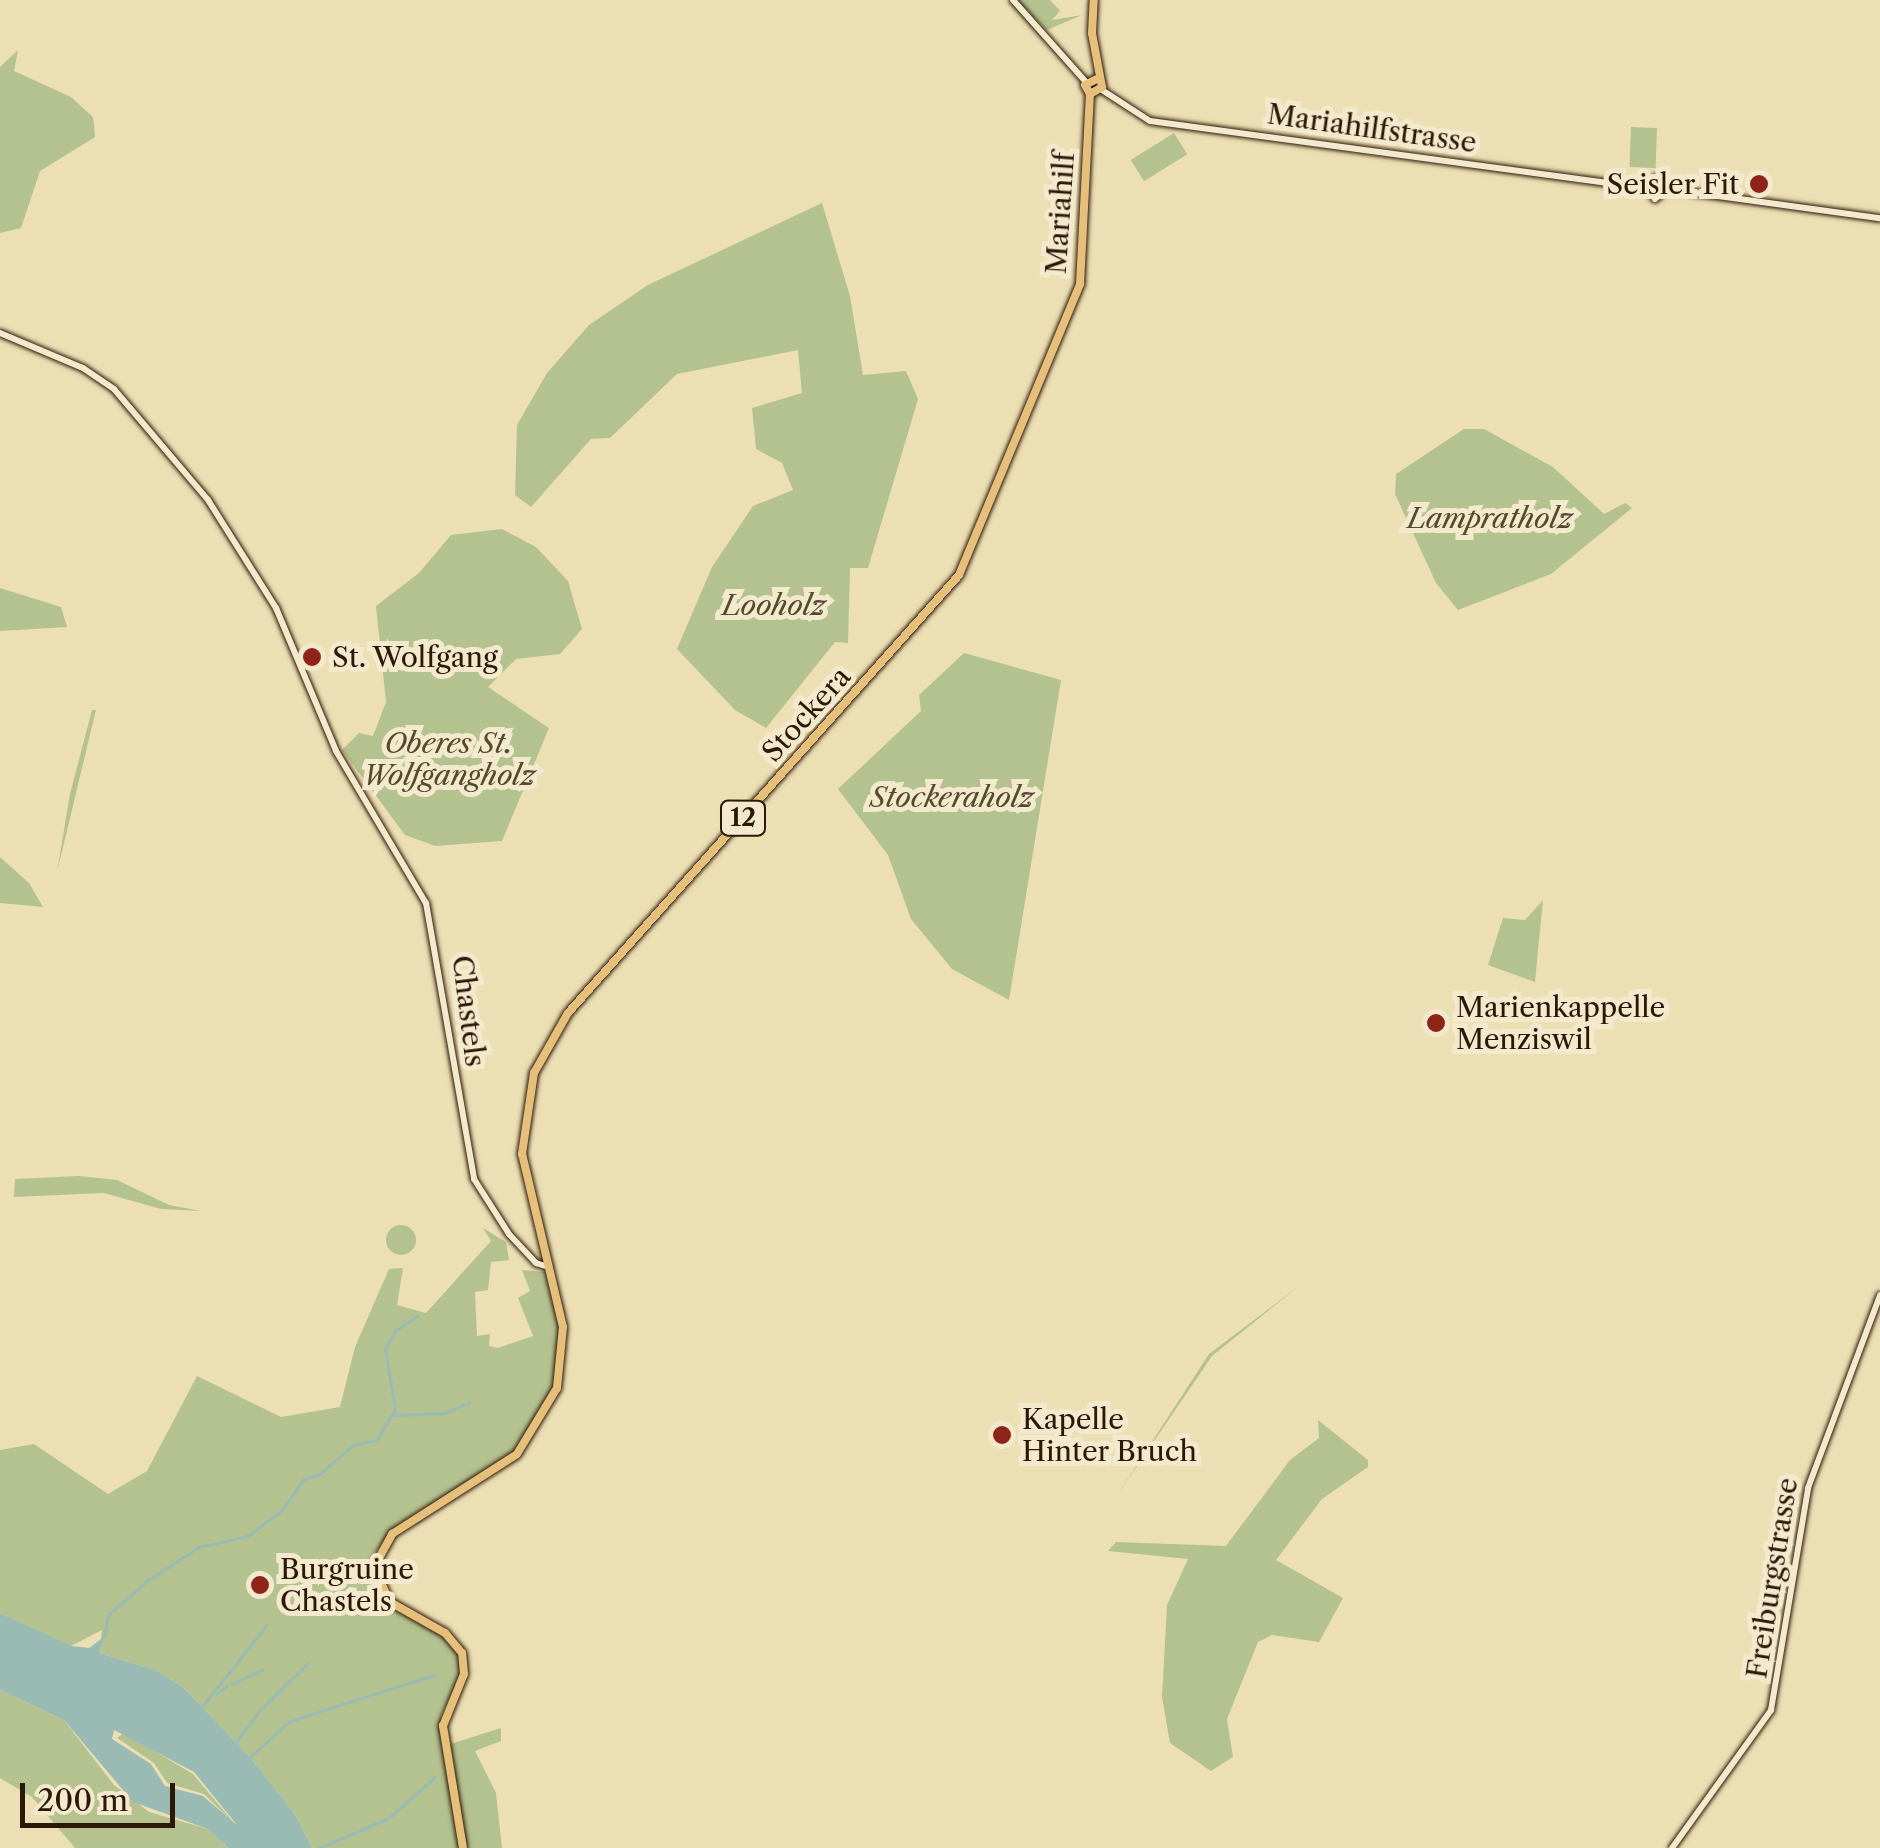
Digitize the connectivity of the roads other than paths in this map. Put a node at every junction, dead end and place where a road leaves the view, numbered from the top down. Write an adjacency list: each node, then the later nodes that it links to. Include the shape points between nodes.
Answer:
1 (1013, 0): 4 (main road)
2 (1094, 0): 3 (main road)
3 (1098, 79): 4 (main road); 5 (main road)
4 (1086, 82): 6 (main road, 12)
5 (1102, 90): 6 (main road); 7 (main road, Mariahilfstrasse, via 1150,121)
6 (1090, 94): 10 (main road, Mariahilf / 12, via 1082,272)
7 (1645, 186): 8 (main road, Mariahilfstrasse, via 1658,178); 8 (main road, Mariahilfstrasse, via 1655,199)
8 (1666, 189): 9 (main road, Mariahilfstrasse)
9 (1880, 218)
10 (1061, 332): 12 (main road, Stockera / 12, via 952,585 579,999 547,1043 530,1083 522,1138)
11 (0, 334): 13 (main road, Chastels, via 83,368 114,389 208,500 276,608 347,770 426,903 467,1157 488,1206)
12 (545, 1252): 13 (main road); 14 (main road, Stockera / 12)
13 (532, 1260): 14 (main road, Chastels)
14 (548, 1266): 16 (main road, 12, via 563,1334 557,1388 517,1454 398,1530 377,1555 374,1574 385,1597 450,1637 462,1653 464,1674 444,1716)
15 (1880, 1295): 17 (main road, Freiburgstrasse, via 1808,1488 1771,1710)
16 (463, 1848)
17 (1672, 1848)

